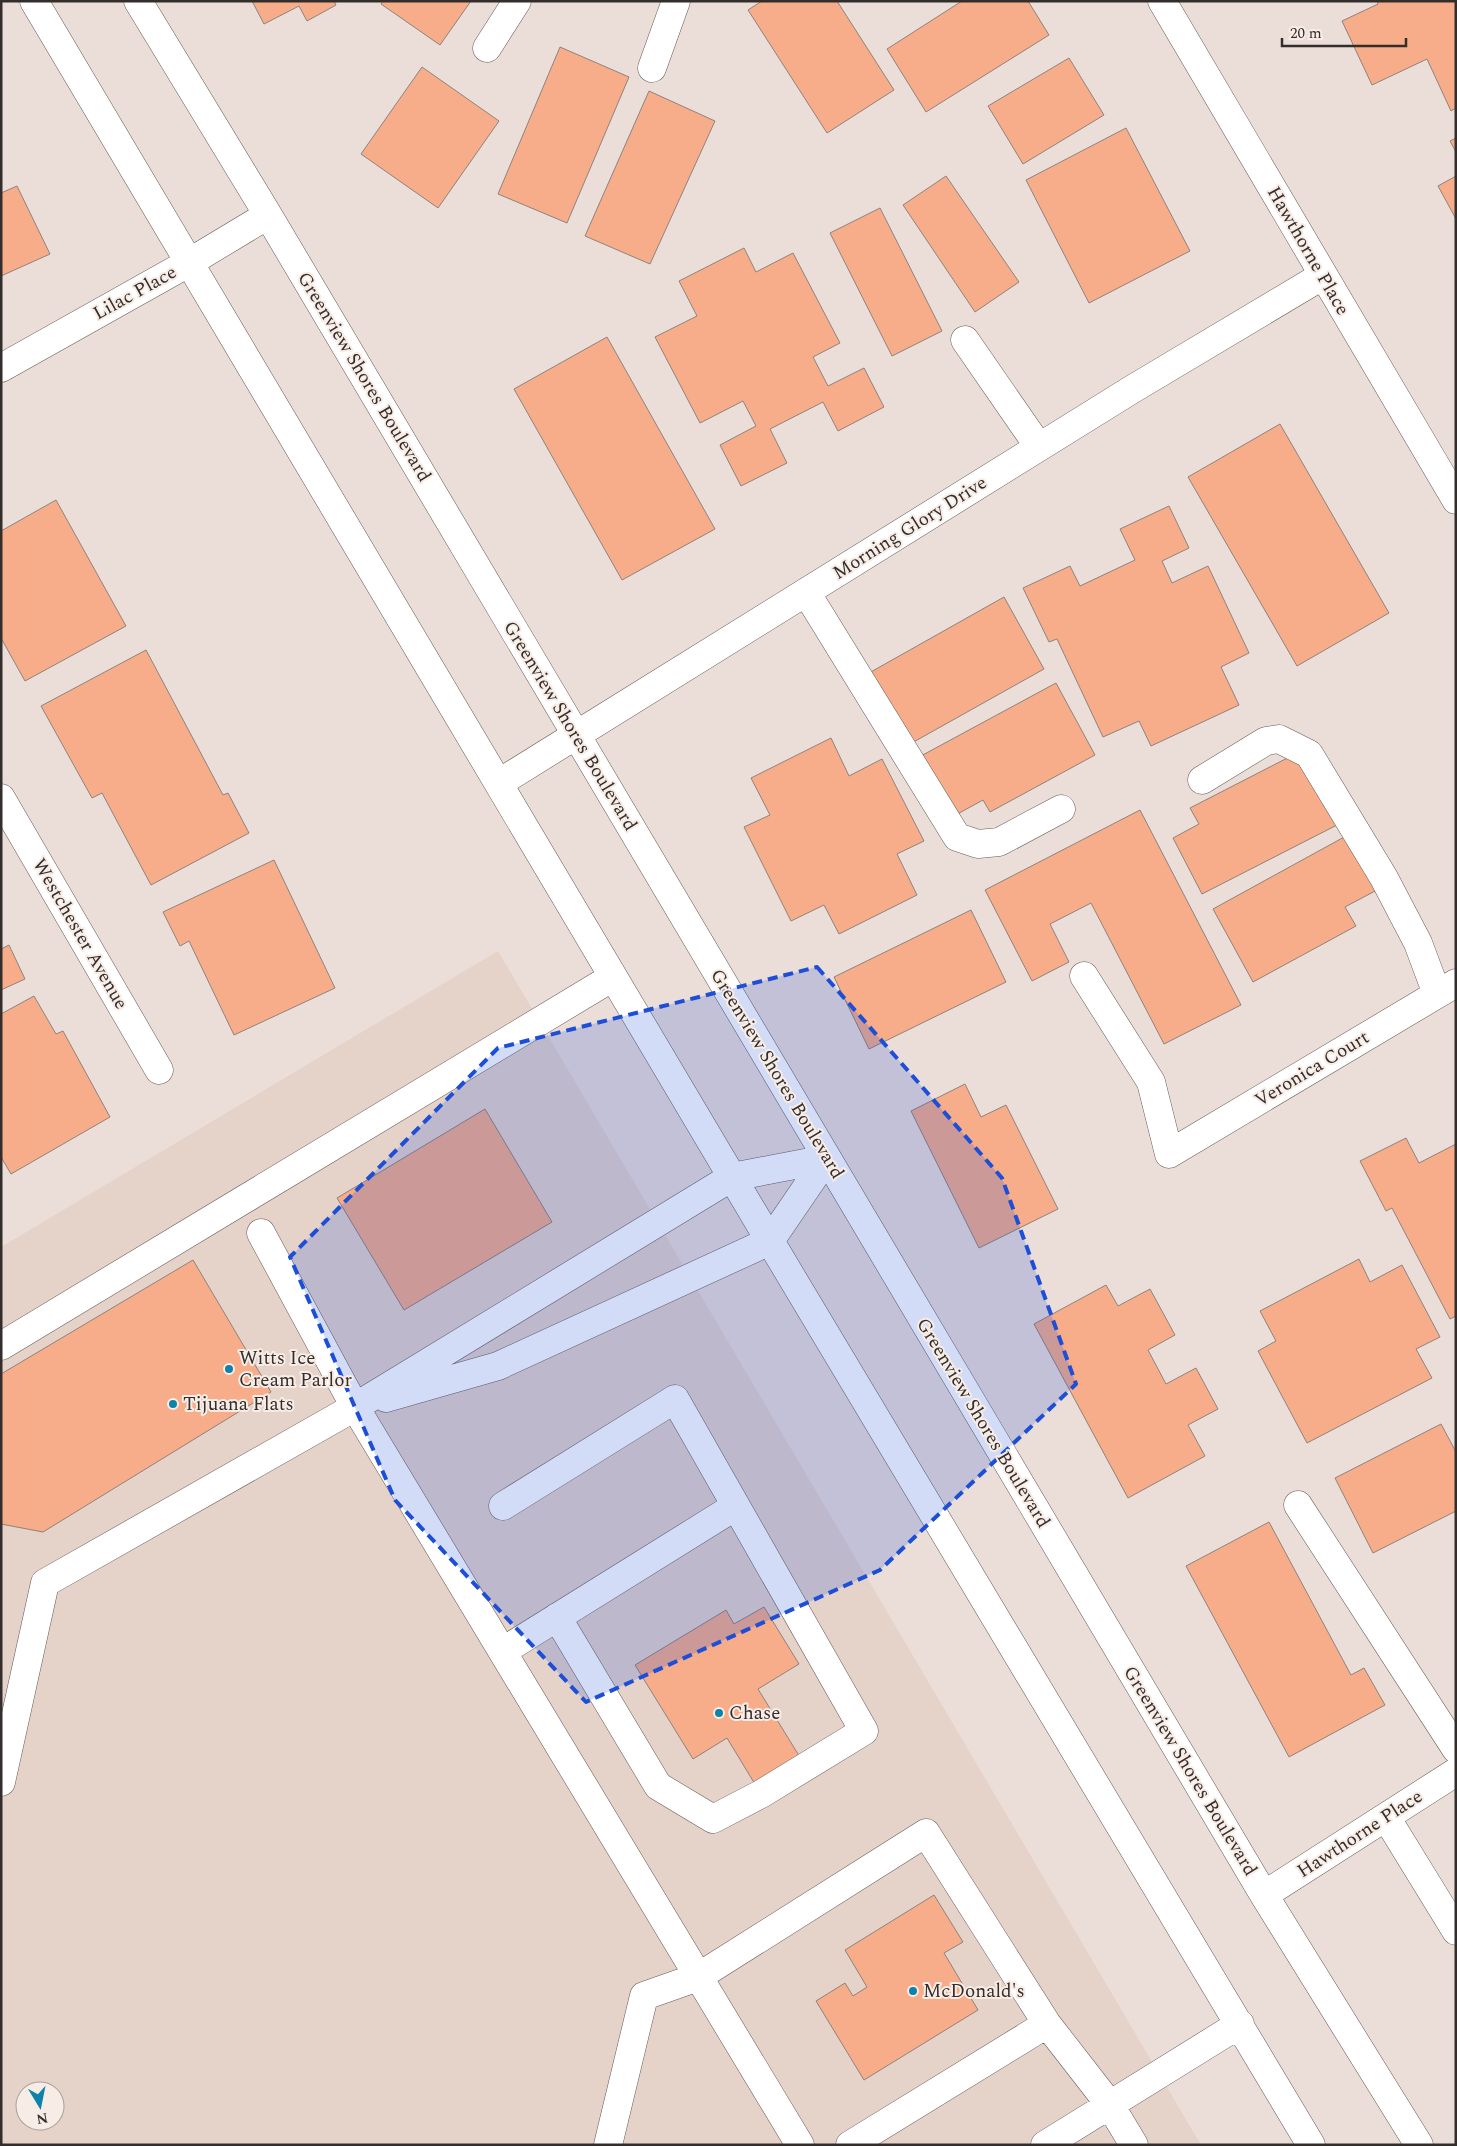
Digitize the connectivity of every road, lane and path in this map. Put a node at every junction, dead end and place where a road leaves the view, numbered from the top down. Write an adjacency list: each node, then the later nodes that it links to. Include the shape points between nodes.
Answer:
1 (34, 1): 9 (street)
2 (138, 1): 8 (street, Greenview Shores Boulevard)
3 (517, 1): 6 (street)
4 (676, 1): 7 (street)
5 (1162, 1): 10 (street, Hawthorne Place)
6 (487, 48)
7 (652, 68)
8 (268, 215): 9 (street, Lilac Place); 16 (street, Greenview Shores Boulevard)
9 (190, 262): 12 (street, Lilac Place); 18 (street)
10 (1322, 276): 13 (street, Morning Glory Drive); 14 (street, Hawthorne Place)
11 (965, 340): 13 (street)
12 (1, 368)
13 (1039, 447): 15 (street, Morning Glory Drive)
14 (1456, 500)
15 (806, 592): 16 (street, Morning Glory Drive); 20 (street, via 957,837 978,844 999,842)
16 (576, 735): 18 (street, Morning Glory Drive); 25 (street, Greenview Shores Boulevard)
17 (1202, 780): 23 (street, via 1266,741 1279,739 1309,754)
18 (499, 783): 22 (street)
19 (1, 798): 24 (street, Westchester Avenue)
20 (1061, 809)
21 (1084, 976): 23 (street, Veronica Court, via 1151,1082 1169,1154)
22 (613, 977): 26 (street); 29 (street)
23 (1446, 989)
24 (159, 1070)
25 (826, 1159): 26 (street); 28 (street); 40 (street, Greenview Shores Boulevard)
26 (732, 1177): 28 (street); 30 (street)
27 (261, 1233): 30 (street)
28 (770, 1241): 30 (street, via 498,1366); 44 (street)
29 (1, 1346)
30 (356, 1407): 35 (street); 38 (street, via 45,1583)
31 (1298, 1505): 36 (street)
32 (503, 1506): 33 (street, via 675,1400)
33 (736, 1506): 34 (street); 34 (street, via 864,1731 713,1819 658,1786)
34 (558, 1617): 35 (street)
35 (503, 1652): 42 (street)
36 (1456, 1749)
37 (1456, 1772): 39 (street, Hawthorne Place)
38 (1, 1782)
39 (1386, 1817): 40 (street, Hawthorne Place); 41 (street)
40 (1264, 1896): 52 (street, Greenview Shores Boulevard)
41 (1456, 1931)
42 (698, 1977): 43 (street, via 926,1833); 46 (street, via 644,1996); 47 (street)
43 (1048, 2024): 45 (street); 48 (street)
44 (1240, 2024): 45 (street); 51 (street)
45 (1110, 2105): 49 (street); 50 (street)
46 (608, 2145)
47 (800, 2145)
48 (850, 2145)
49 (1045, 2145)
50 (1134, 2145)
51 (1311, 2145)
52 (1419, 2145)

